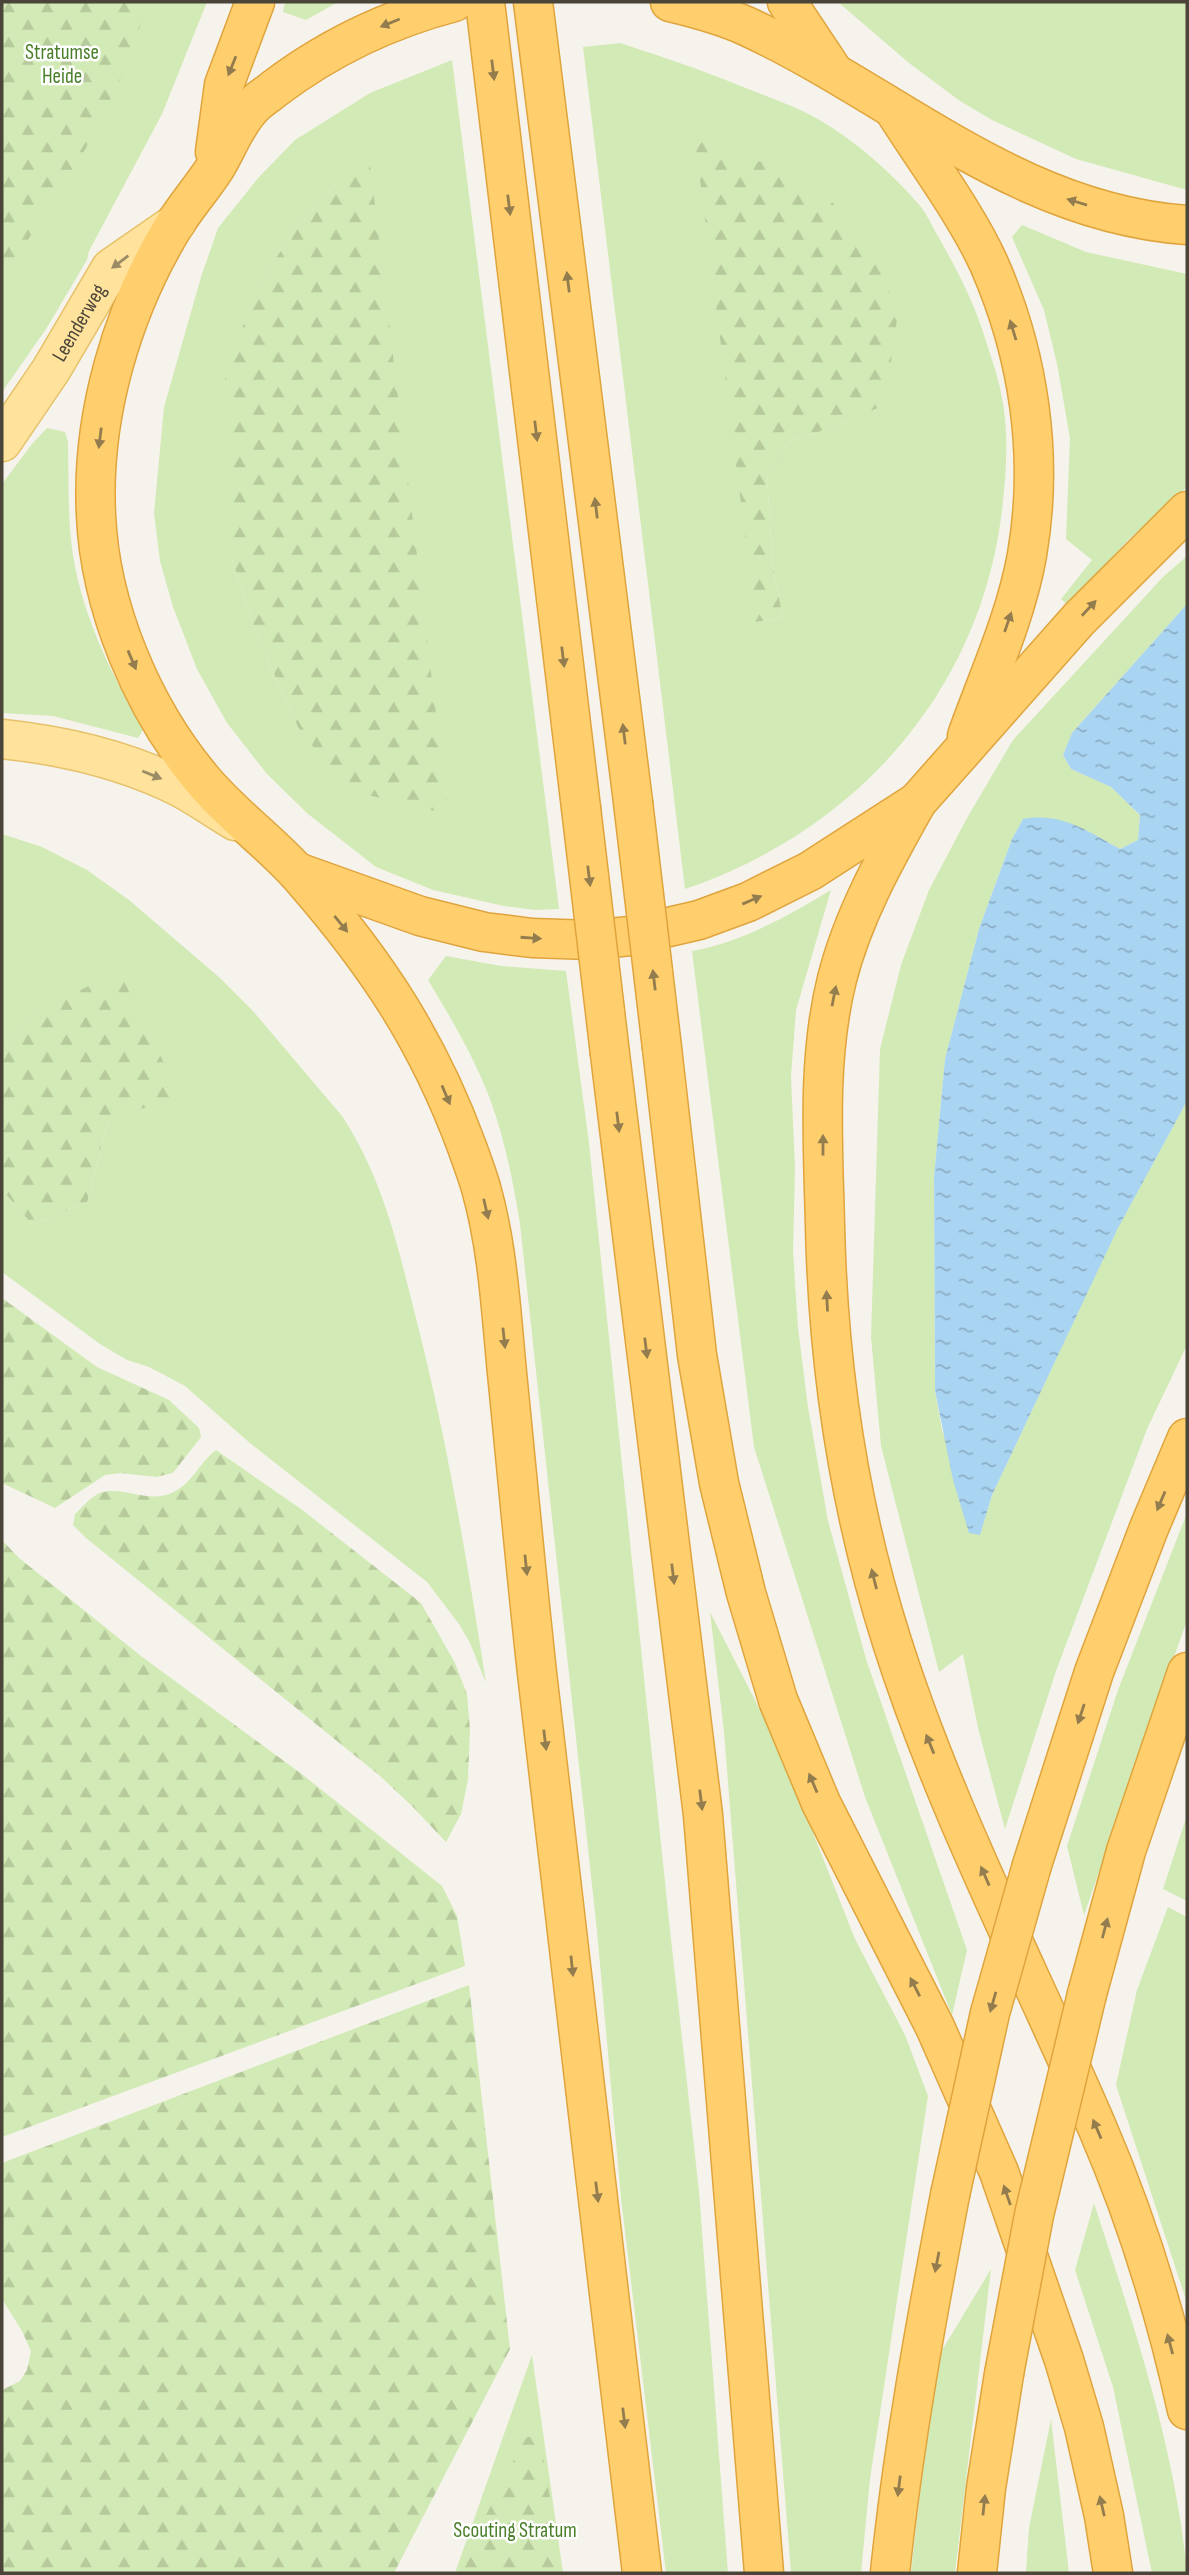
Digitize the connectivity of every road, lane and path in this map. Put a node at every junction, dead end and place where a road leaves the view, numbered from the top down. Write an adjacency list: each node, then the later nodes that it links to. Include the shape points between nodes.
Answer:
1 (255, 2): 9 (highway, one-way to 9, via 224,85)
2 (454, 2): 9 (highway, one-way to 9, via 373,30 290,77 249,109)
3 (485, 2): 23 (highway, one-way to 23, bridge, via 703,1815)
4 (533, 2): 26 (highway, one-way to 4, bridge, via 1080,2416 999,2172 935,2027 821,1803 778,1700 719,1483 696,1355 633,802)
5 (670, 2): 7 (highway, via 743,25)
6 (787, 2): 7 (highway)
7 (836, 76): 8 (highway)
8 (894, 110): 11 (highway, one-way to 8, via 1119,214 1048,192 985,163); 15 (highway, one-way to 8, via 1027,556 1035,473 1031,413 1019,350 988,263)
9 (213, 171): 10 (highway)
10 (176, 223): 12 (main road, Leenderweg, one-way to 12, via 111,268); 17 (highway, one-way to 17, via 131,316 107,393 96,470 97,537 115,617 147,694 199,777)
11 (1187, 225)
12 (2, 442)
13 (1187, 511): 15 (highway, one-way to 13, via 1079,618)
14 (2, 739): 17 (main road, one-way to 17, via 56,746 124,764 171,783)
15 (963, 750): 16 (highway)
16 (916, 802): 18 (highway, one-way to 16, via 420,916 484,932 591,940 630,936 699,920 778,888); 21 (highway, one-way to 16, via 1160,2306 1099,2132 955,1808 905,1680 875,1586 844,1445 826,1268 828,1028 838,977 858,917)
17 (261, 836): 18 (highway)
18 (297, 872): 22 (highway, one-way to 22, via 359,947 421,1041 456,1118 489,1221)
19 (1187, 1438): 24 (highway, one-way to 24, bridge, via 1094,1672 990,2013 920,2354)
20 (1187, 1672): 25 (highway, one-way to 20, bridge, via 1004,2374 1034,2215 1126,1852)
21 (1187, 2410)
22 (642, 2573)
23 (764, 2573)
24 (890, 2573)
25 (977, 2573)
26 (1113, 2573)

